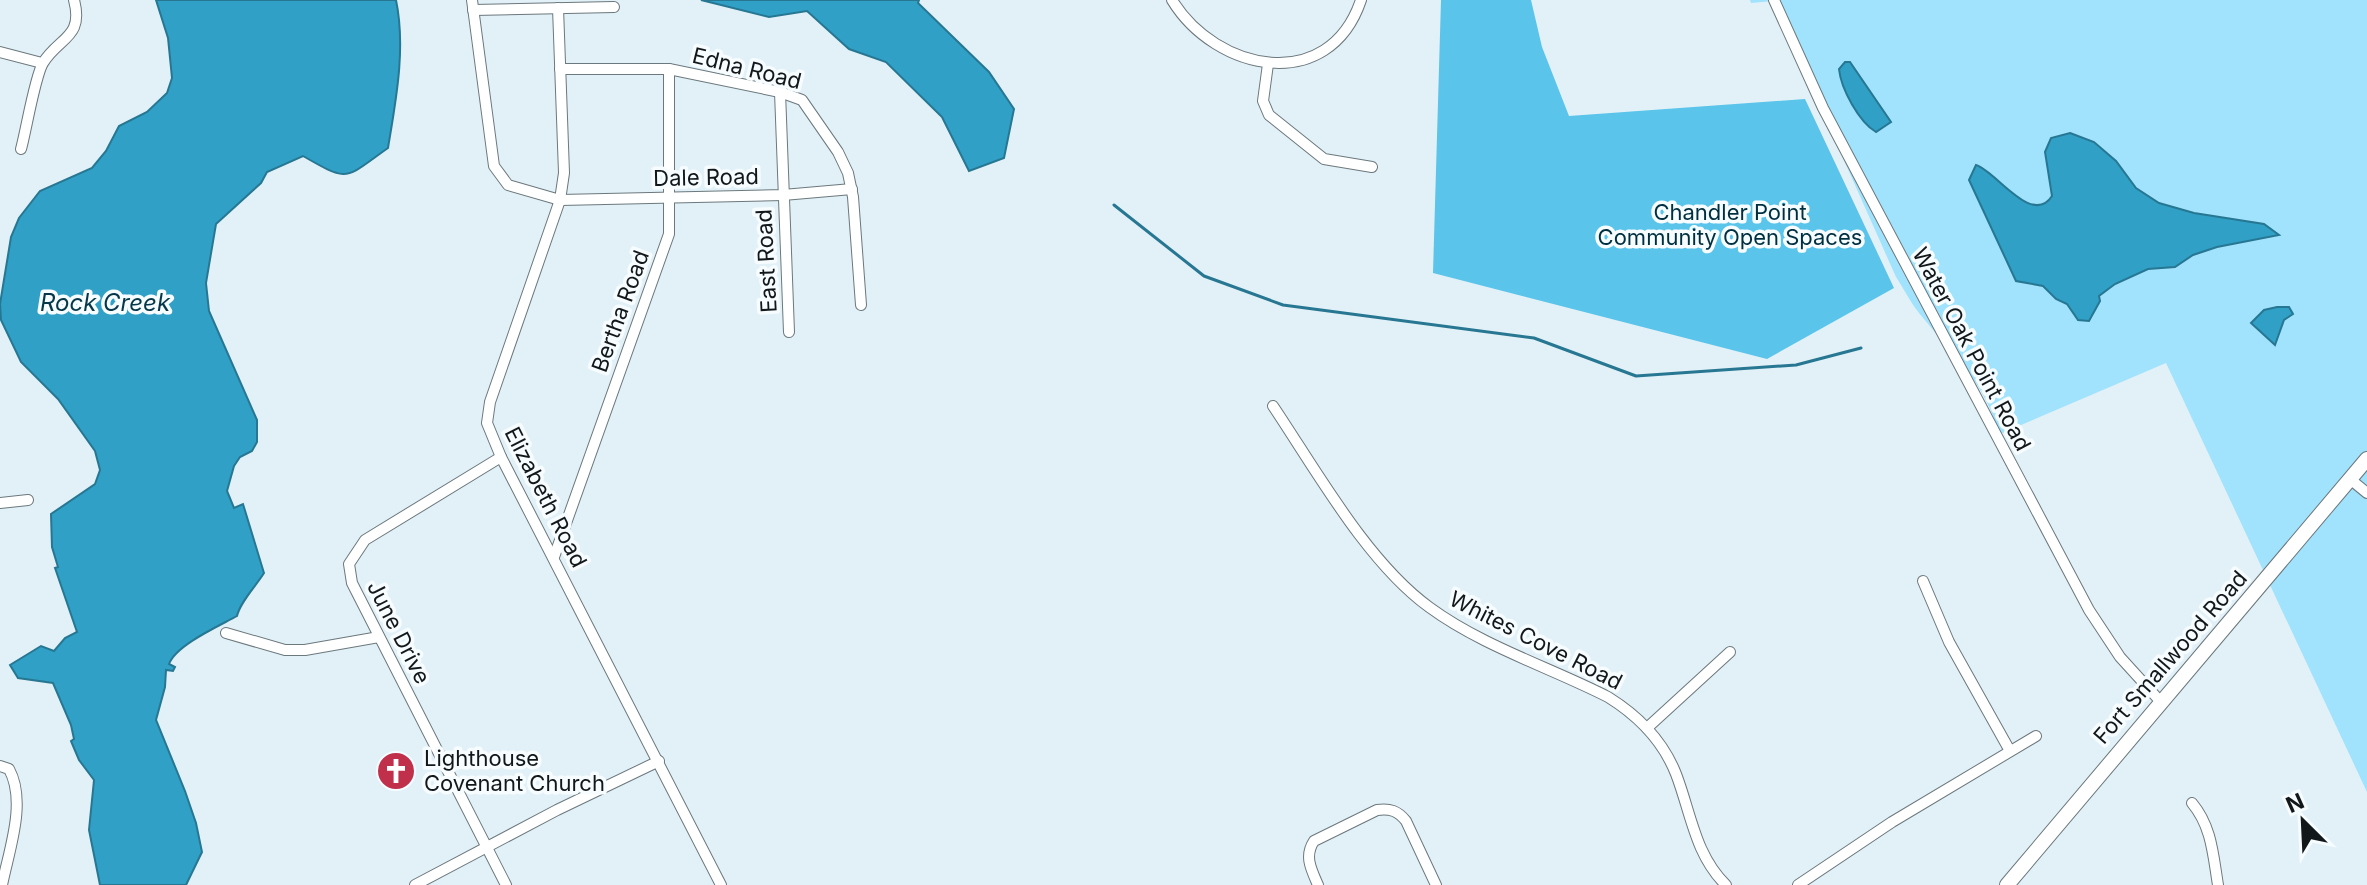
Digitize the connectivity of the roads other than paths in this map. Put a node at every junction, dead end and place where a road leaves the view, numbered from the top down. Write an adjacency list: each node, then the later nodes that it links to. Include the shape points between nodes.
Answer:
1 (74, 0): 9 (street, via 78,15 73,32)
2 (1172, 0): 10 (street, via 1220,47)
3 (1361, 0): 10 (street, via 1347,28 1329,47 1295,62)
4 (1774, 0): 34 (street, Water Oak Point Road, via 1823,108 2089,610 2120,657)
5 (473, 5): 7 (street); 19 (street, Dale Road, via 494,166 508,185)
6 (614, 7): 7 (street)
7 (558, 8): 11 (street, Elizabeth Road)
8 (0, 52): 9 (street)
9 (42, 63): 14 (street)
10 (1268, 64): 15 (street, via 1263,101 1269,115 1324,159)
11 (560, 69): 12 (street, Edna Road); 19 (street, Elizabeth Road)
12 (669, 69): 13 (street, Edna Road); 18 (street, Bertha Road)
13 (780, 92): 16 (street, Edna Road, via 808,106 843,160); 17 (street, East Road)
14 (21, 149)
15 (1372, 167)
16 (852, 189): 17 (street, Dale Road); 20 (street, Edna Road)
17 (783, 195): 18 (street, Dale Road); 21 (street, East Road)
18 (671, 198): 19 (street, Dale Road); 29 (street, Bertha Road, via 669,234)
19 (560, 200): 23 (street, Elizabeth Road, via 486,414)
20 (861, 305)
21 (789, 332)
22 (1273, 406): 35 (street, Whites Cove Road, via 1371,550 1418,599 1460,627 1608,697)
23 (501, 457): 29 (street, Elizabeth Road); 32 (street, June Drive, via 365,540 353,555 352,583)
24 (2365, 466): 25 (main road, Fort Smallwood Road)
25 (2350, 479): 26 (street); 34 (main road, Fort Smallwood Road)
26 (2367, 493)
27 (28, 500): 28 (street)
28 (0, 503)
29 (554, 557): 38 (street, Elizabeth Road)
30 (1923, 581): 37 (street, via 1949,642)
31 (226, 633): 32 (street, via 285,650)
32 (379, 637): 41 (street, June Drive)
33 (1730, 652): 35 (street)
34 (2160, 701): 50 (main road, Fort Smallwood Road)
35 (1647, 728): 48 (street, Whites Cove Road, via 1675,773 1708,865)
36 (2036, 736): 37 (street)
37 (2010, 751): 49 (street)
38 (659, 761): 41 (street); 45 (street, Elizabeth Road)
39 (0, 766): 42 (street, via 9,769 17,791)
40 (2192, 803): 51 (street, via 2210,833)
41 (487, 847): 43 (street); 44 (street, June Drive)
42 (2, 885)
43 (415, 885)
44 (506, 885)
45 (721, 885)
46 (1318, 885): 47 (street, via 1308,858 1314,841 1388,809 1406,821)
47 (1436, 885)
48 (1726, 885)
49 (1798, 885)
50 (2007, 885)
51 (2218, 885)

